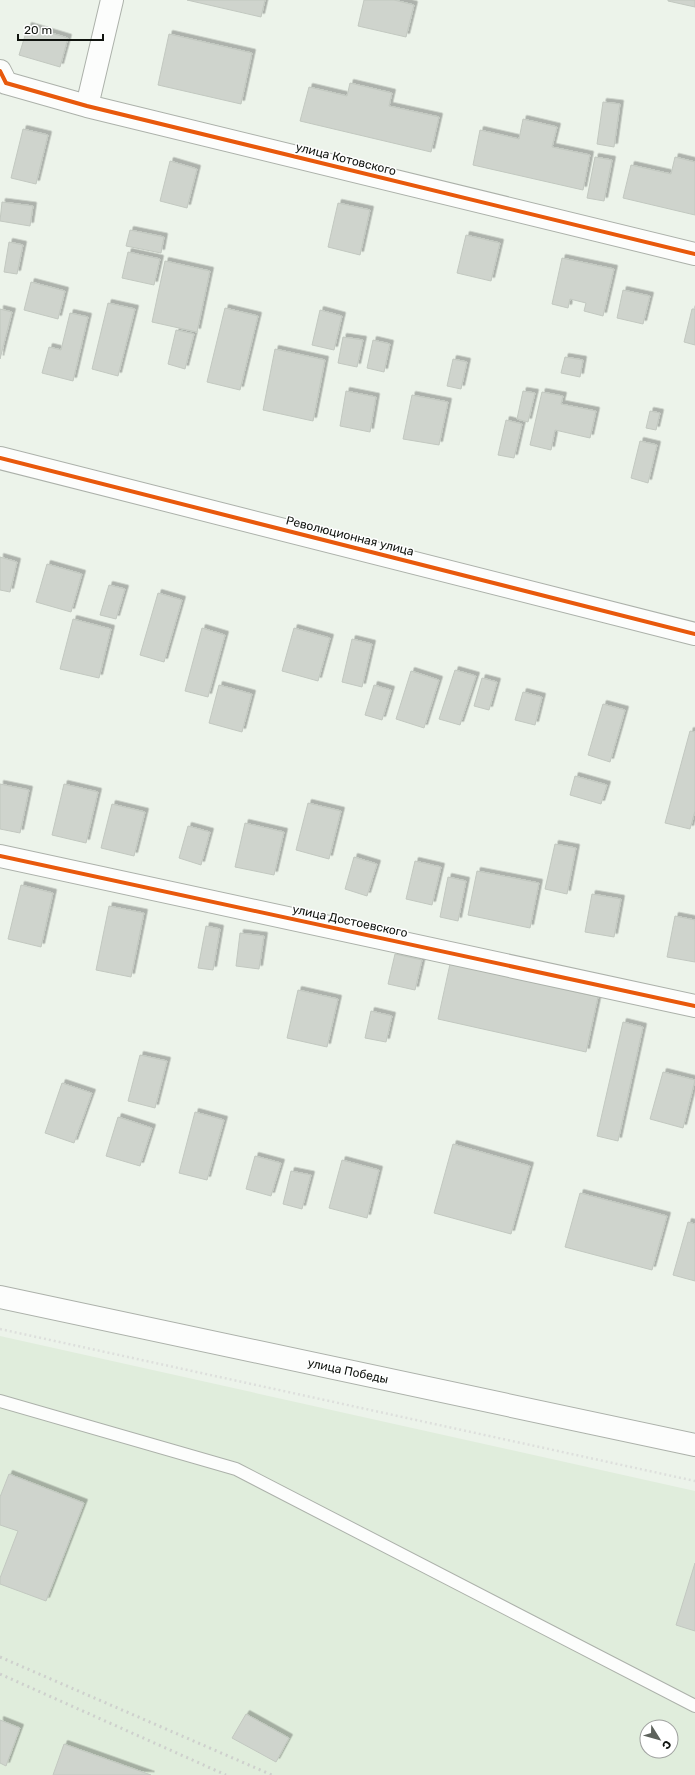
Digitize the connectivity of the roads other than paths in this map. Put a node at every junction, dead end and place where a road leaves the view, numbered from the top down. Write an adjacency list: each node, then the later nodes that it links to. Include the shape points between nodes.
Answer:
1 (112, 0): 3 (street)
2 (0, 70): 3 (street, улица Котовского, via 6,83)
3 (87, 106): 4 (street, улица Котовского)
4 (695, 254)
5 (0, 458): 6 (street, Революционная улица)
6 (695, 634)
7 (0, 856): 8 (street, улица Достоевского)
8 (695, 1006)
9 (0, 1297): 11 (street, улица Победы)
10 (0, 1401): 12 (lane, via 236,1469)
11 (695, 1445)
12 (694, 1705)

